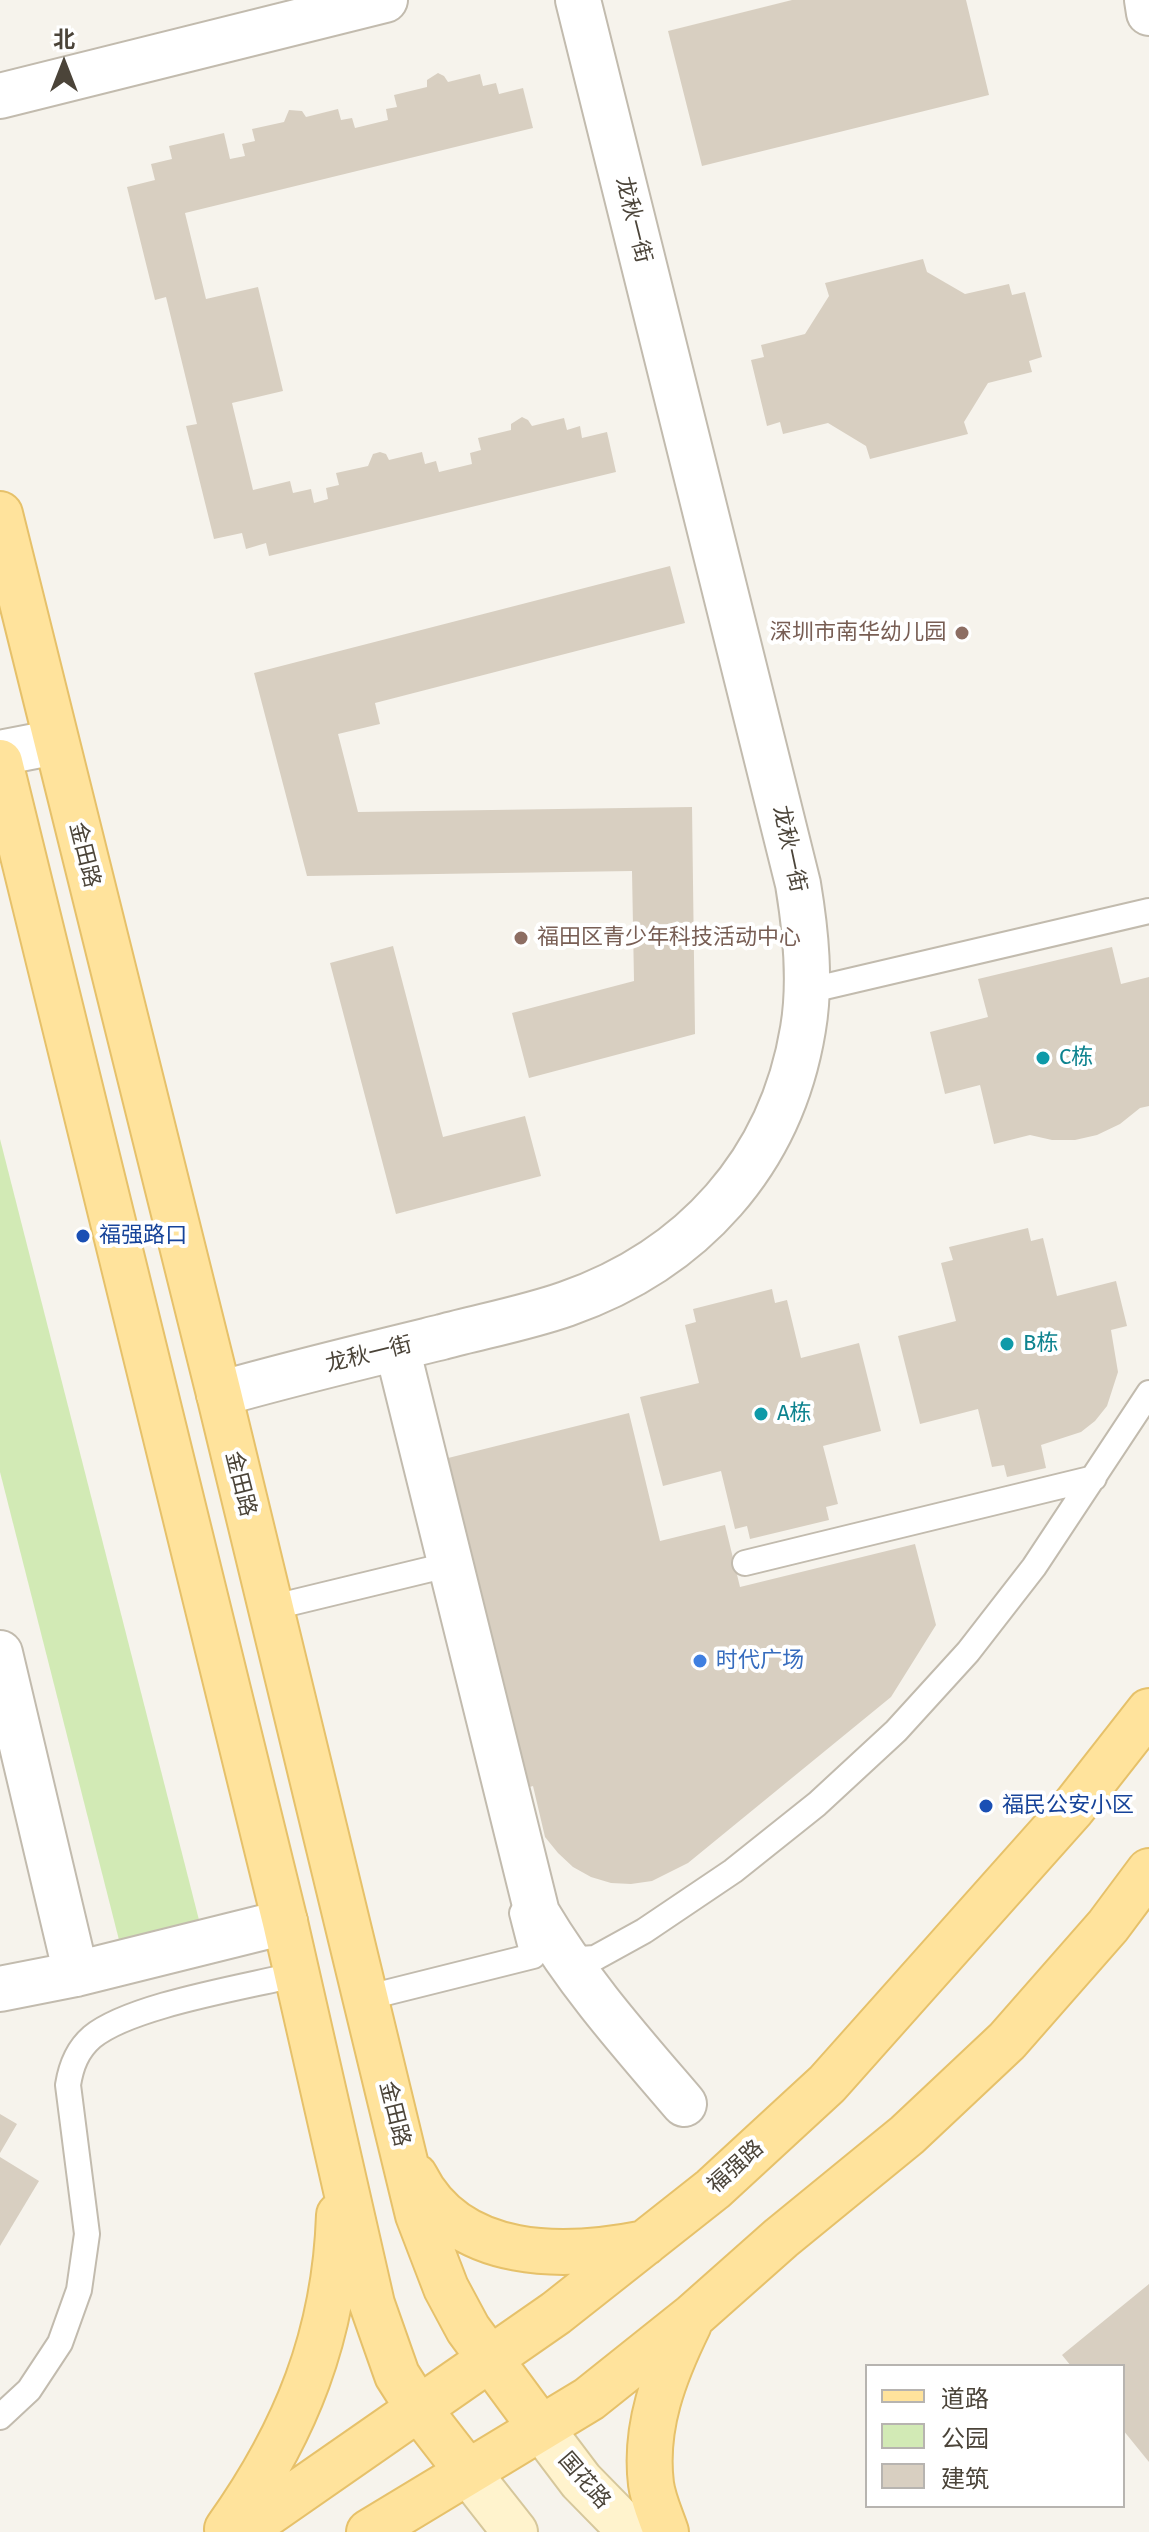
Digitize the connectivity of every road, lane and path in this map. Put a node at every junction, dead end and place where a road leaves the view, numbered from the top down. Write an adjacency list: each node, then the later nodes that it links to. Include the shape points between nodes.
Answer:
1 (385, 0): 5 (street)
2 (578, 0): 11 (street, 龙秋一街, via 790,843 804,920)
3 (1147, 0): 4 (street)
4 (1149, 13)
5 (0, 96)
6 (0, 514): 7 (main road, 金田路)
7 (56, 742): 8 (street); 14 (main road, 金田路)
8 (0, 753)
9 (0, 762): 22 (main road)
10 (1149, 911): 11 (lane)
11 (807, 991): 12 (street, 龙秋一街, via 796,1067 771,1133 709,1218 638,1270 566,1304)
12 (388, 1350): 14 (street, 龙秋一街); 17 (lane); 23 (street, via 537,1913)
13 (1149, 1393): 15 (lane)
14 (219, 1394): 18 (main road, 金田路)
15 (1094, 1478): 16 (lane); 23 (lane, via 968,1652 896,1731 817,1804 733,1871 644,1931 595,1958)
16 (745, 1563)
17 (431, 1569): 18 (lane); 27 (lane, via 533,1956)
18 (270, 1608): 27 (main road, 金田路)
19 (0, 1653): 24 (street)
20 (1149, 1711): 31 (main road, 福强路, via 1073,1808 827,2084)
21 (1149, 1871): 32 (main road, via 1007,2041 907,2135)
22 (285, 1922): 24 (street); 25 (main road)
23 (565, 1960): 28 (street)
24 (76, 1974): 26 (street)
25 (298, 1974): 30 (main road); 35 (lane, via 153,2009 109,2025 81,2049 68,2085 87,2234 79,2290 60,2343 29,2390)
26 (0, 1989)
27 (365, 1998): 29 (main road, 金田路)
28 (684, 2104)
29 (401, 2145): 31 (main road, via 417,2181 436,2206 486,2241 568,2253); 33 (main road, 金田路, via 418,2215 446,2288)
30 (341, 2161): 34 (main road, via 381,2337); 38 (main road, via 338,2248 314,2369 258,2487)
31 (648, 2242): 33 (main road, 福强路)
32 (693, 2316): 36 (main road, via 589,2399); 43 (main road, via 658,2396 649,2444 652,2487)
33 (488, 2359): 34 (main road, 福强路); 36 (main road, 金田路)
34 (418, 2408): 37 (main road); 39 (main road, 福强路)
35 (0, 2417)
36 (541, 2428): 37 (main road); 42 (street, 国花路, via 581,2481)
37 (467, 2471): 40 (main road); 41 (street)
38 (225, 2532)
39 (241, 2532)
40 (369, 2532)
41 (515, 2532)
42 (631, 2532)
43 (666, 2532)

